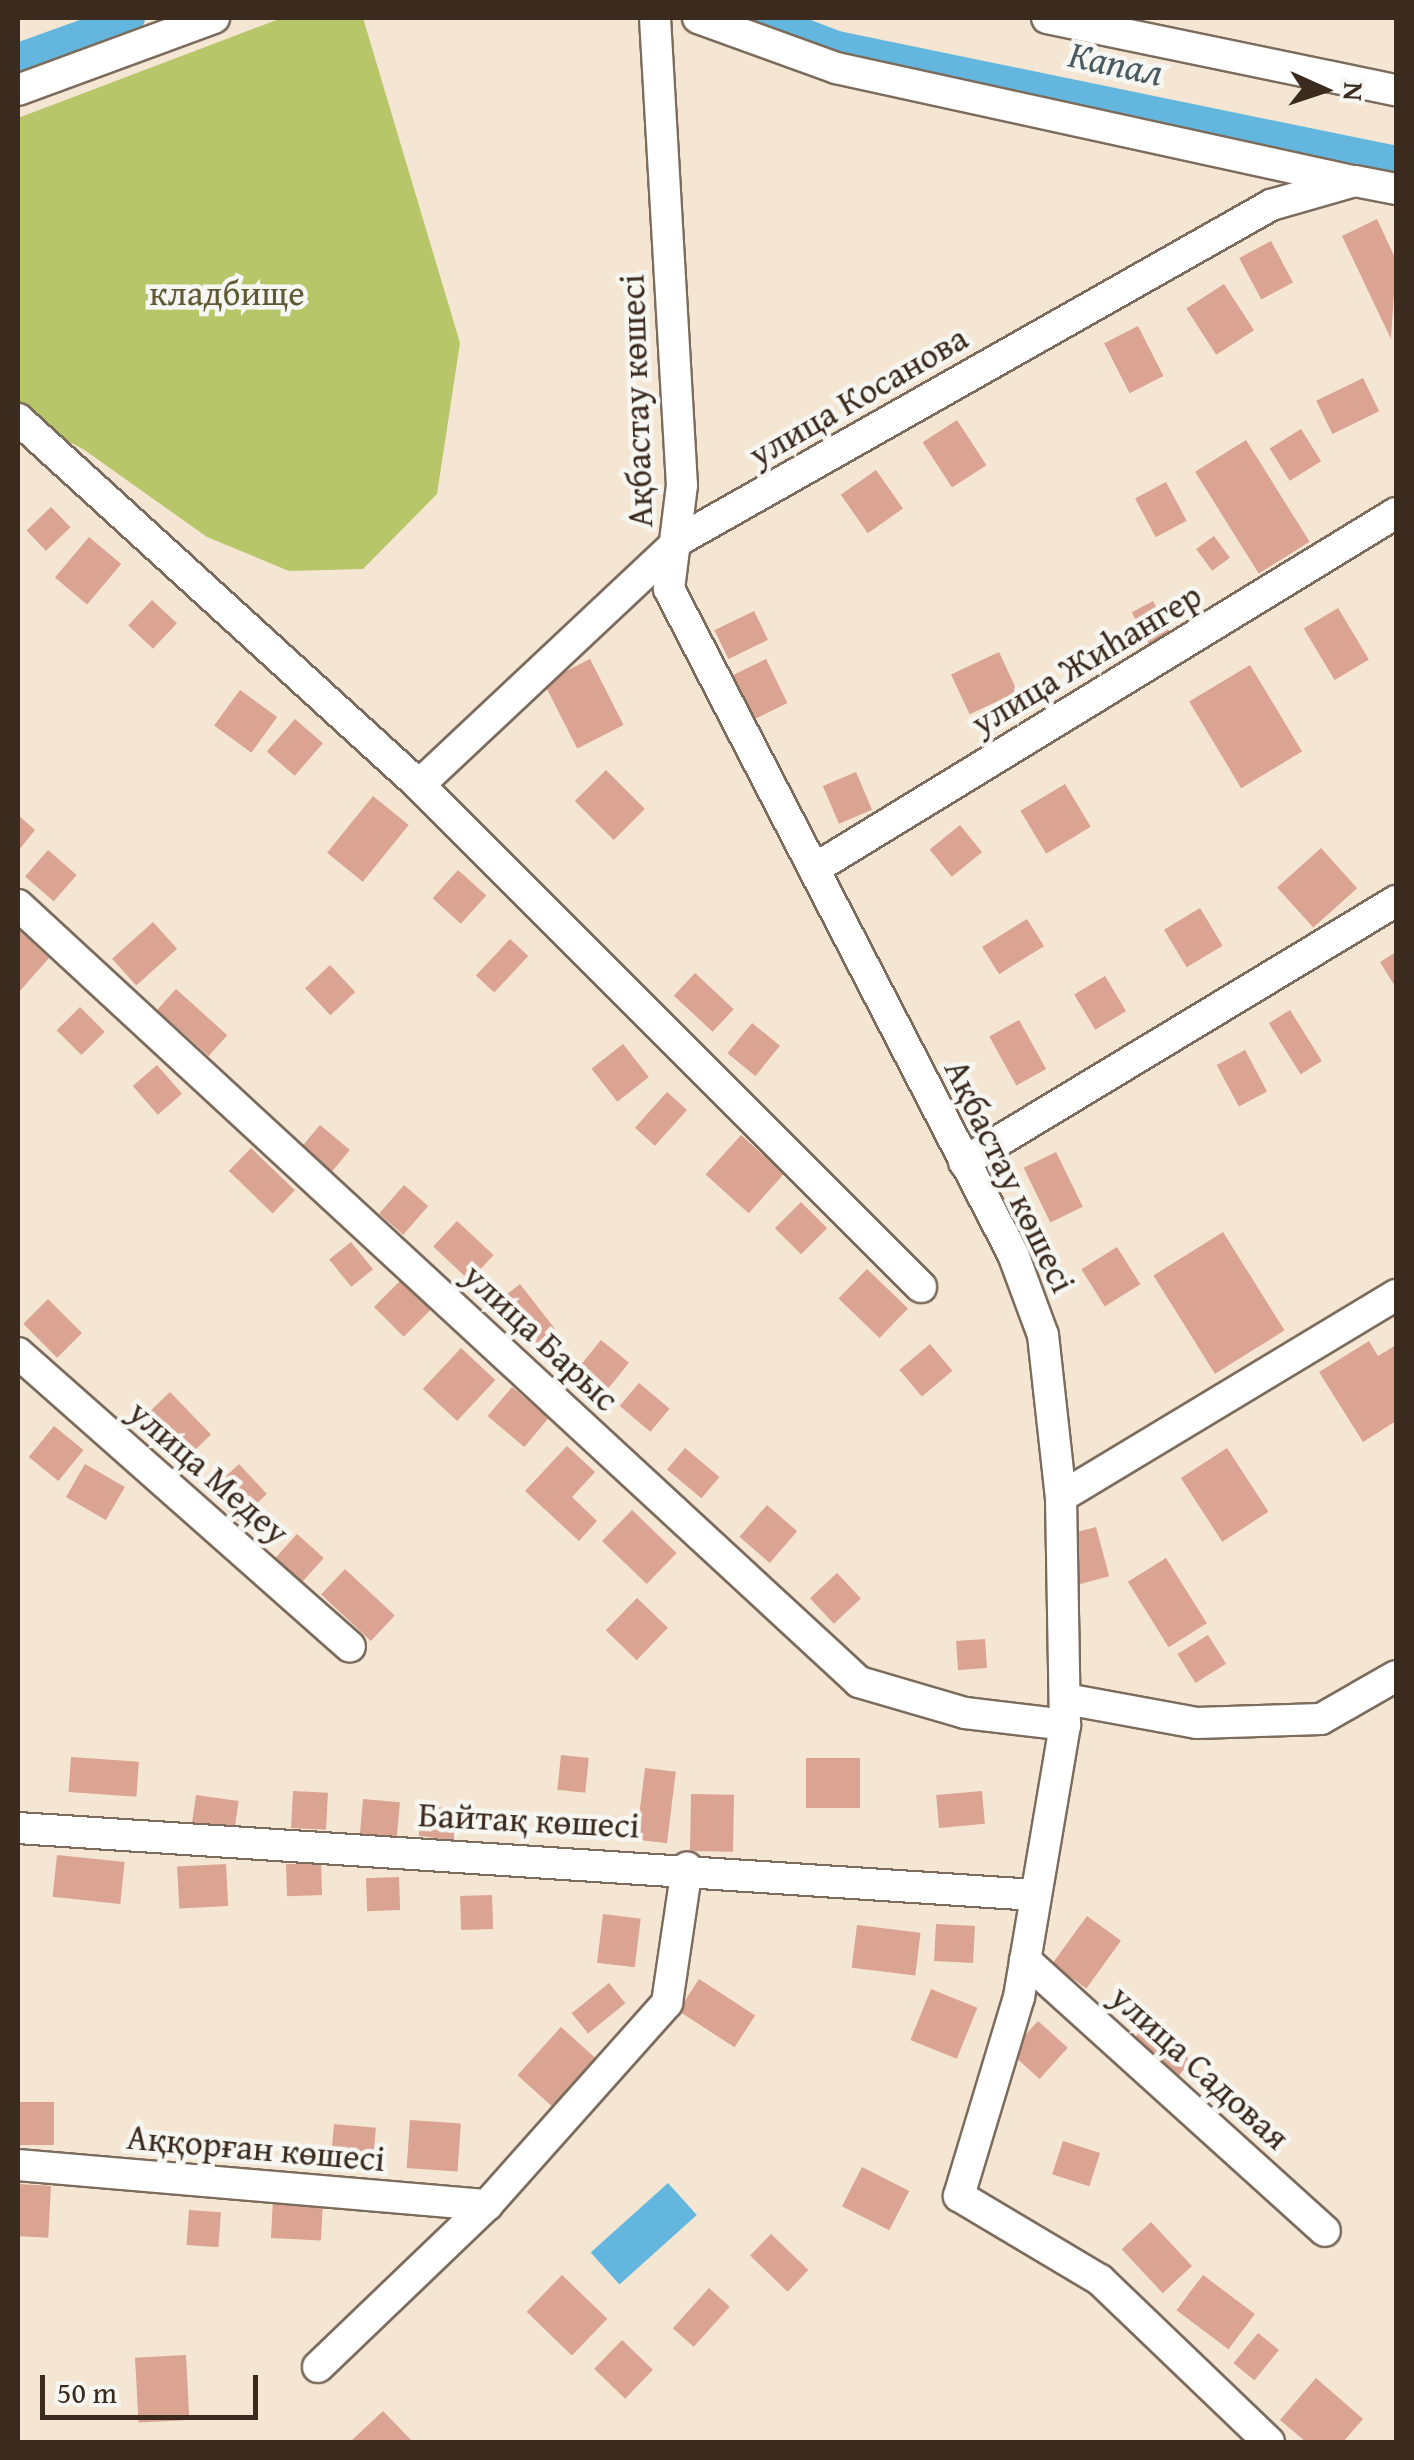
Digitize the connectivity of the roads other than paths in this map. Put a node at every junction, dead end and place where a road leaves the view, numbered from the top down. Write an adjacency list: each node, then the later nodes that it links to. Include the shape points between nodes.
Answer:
1 (214, 18): 5 (street)
2 (655, 18): 11 (street, Ақбастау көшесі)
3 (698, 18): 7 (street, via 836,68)
4 (1047, 18): 6 (street)
5 (18, 90)
6 (1396, 90)
7 (1355, 181): 8 (street, улица Косанова); 11 (street, улица Косанова, via 1271,205)
8 (1396, 189)
9 (18, 419): 12 (street)
10 (1396, 513): 13 (street, улица Жиhангер)
11 (682, 539): 12 (street, улица Косанова); 13 (street, Ақбастау көшесі, via 668,576 676,609)
12 (419, 785): 17 (street)
13 (814, 869): 16 (street, Ақбастау көшесі)
14 (1396, 902): 16 (street)
15 (18, 904): 23 (street, улица Барыс, via 859,1682 965,1713)
16 (964, 1162): 20 (street, Ақбастау көшесі, via 1043,1335)
17 (921, 1288)
18 (1396, 1295): 20 (street)
19 (18, 1353): 21 (street, улица Медеу)
20 (1061, 1497): 23 (street, Ақбастау көшесі)
21 (350, 1647)
22 (1396, 1676): 23 (street, улица Барыс, via 1321,1718 1197,1723)
23 (1066, 1712): 26 (street, Ақбастау көшесі)
24 (18, 1828): 25 (street, Байтақ көшесі)
25 (687, 1867): 26 (street, Байтақ көшесі); 29 (street, via 668,2003)
26 (1035, 1895): 27 (street, Ақбастау көшесі)
27 (1025, 1960): 30 (street, улица Садовая); 32 (street, Ақбастау көшесі, via 960,2196 1100,2280)
28 (18, 2165): 29 (street, Аққорған көшесі)
29 (488, 2205): 31 (street)
30 (1325, 2231)
31 (318, 2368)
32 (1269, 2442)

